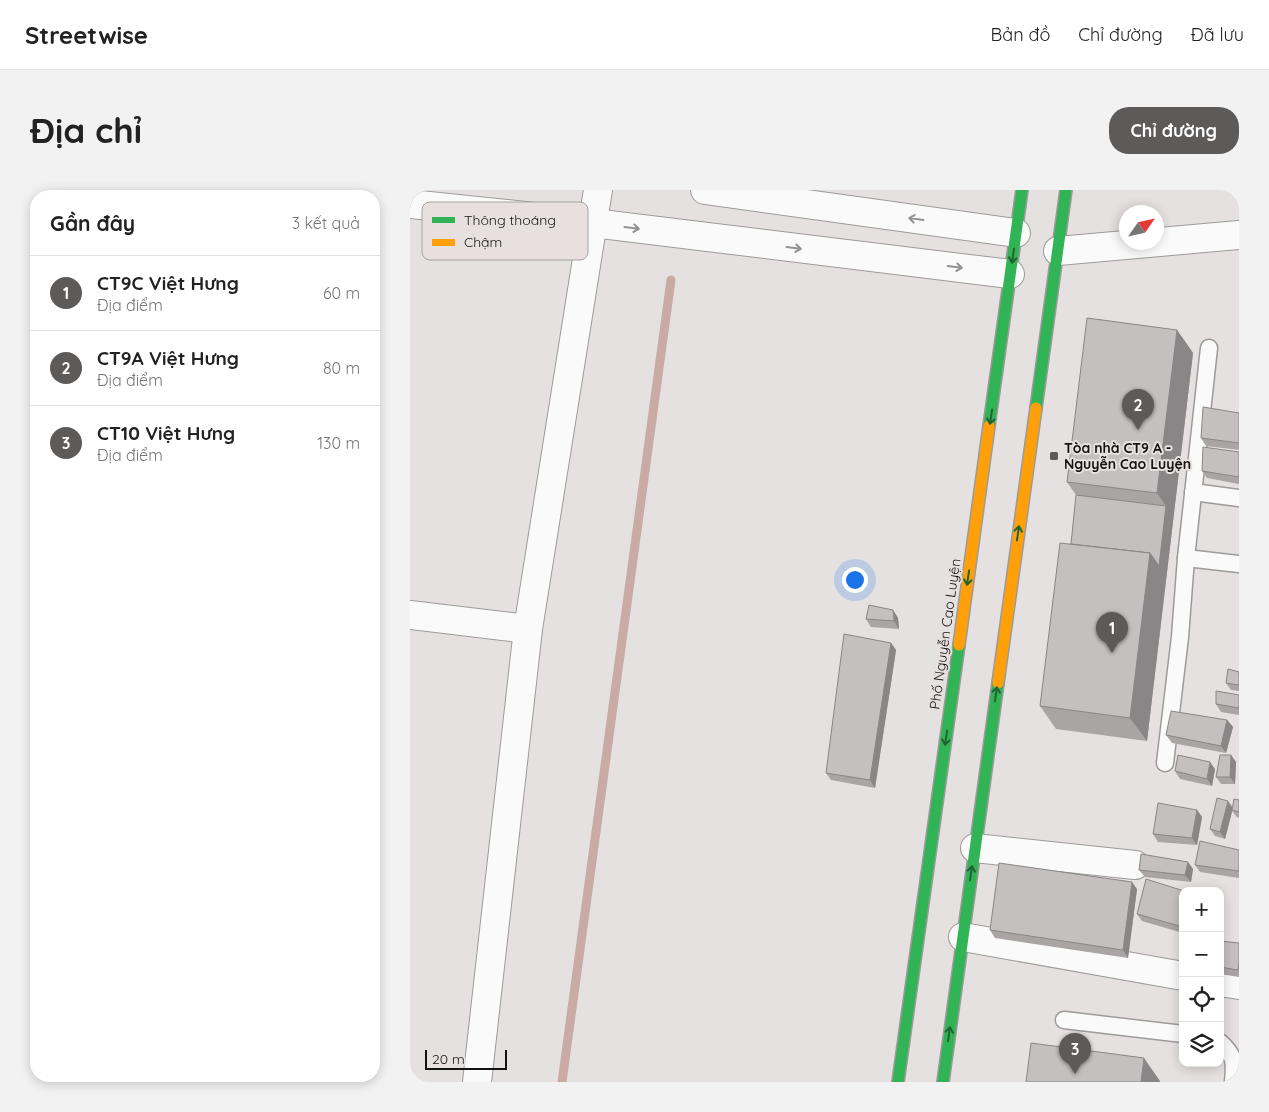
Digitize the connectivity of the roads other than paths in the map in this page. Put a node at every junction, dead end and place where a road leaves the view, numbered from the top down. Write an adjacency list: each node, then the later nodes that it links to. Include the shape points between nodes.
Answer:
1 (598, 190): 6 (street)
2 (705, 190): 7 (street, one-way to 2)
3 (1022, 190): 7 (street, Phố Nguyễn Cao Luyện)
4 (1066, 190): 10 (street)
5 (588, 223): 6 (street)
6 (592, 223): 9 (street); 12 (street, one-way to 12)
7 (1016, 233): 12 (street, Phố Nguyễn Cao Luyện, one-way to 12)
8 (1239, 235): 10 (street)
9 (588, 248)
10 (1058, 251): 21 (street, one-way to 10)
11 (586, 260): 19 (street)
12 (1010, 274): 31 (street, Phố Nguyễn Cao Luyện, one-way to 31)
13 (1210, 348): 14 (lane)
14 (1193, 492): 15 (lane); 16 (lane)
15 (1239, 498)
16 (1186, 558): 17 (lane); 20 (lane)
17 (1239, 564)
18 (410, 615): 19 (street)
19 (528, 629): 30 (street)
20 (1165, 763)
21 (975, 848): 22 (street); 23 (street, one-way to 21)
22 (1135, 865)
23 (963, 937): 24 (street); 32 (street, one-way to 23)
24 (1179, 975)
25 (1224, 983): 26 (street)
26 (1239, 985)
27 (1064, 1020): 28 (lane)
28 (1179, 1034)
29 (1224, 1046): 33 (lane, via 1235,1063)
30 (477, 1082)
31 (898, 1082)
32 (943, 1082)
33 (1233, 1082)

